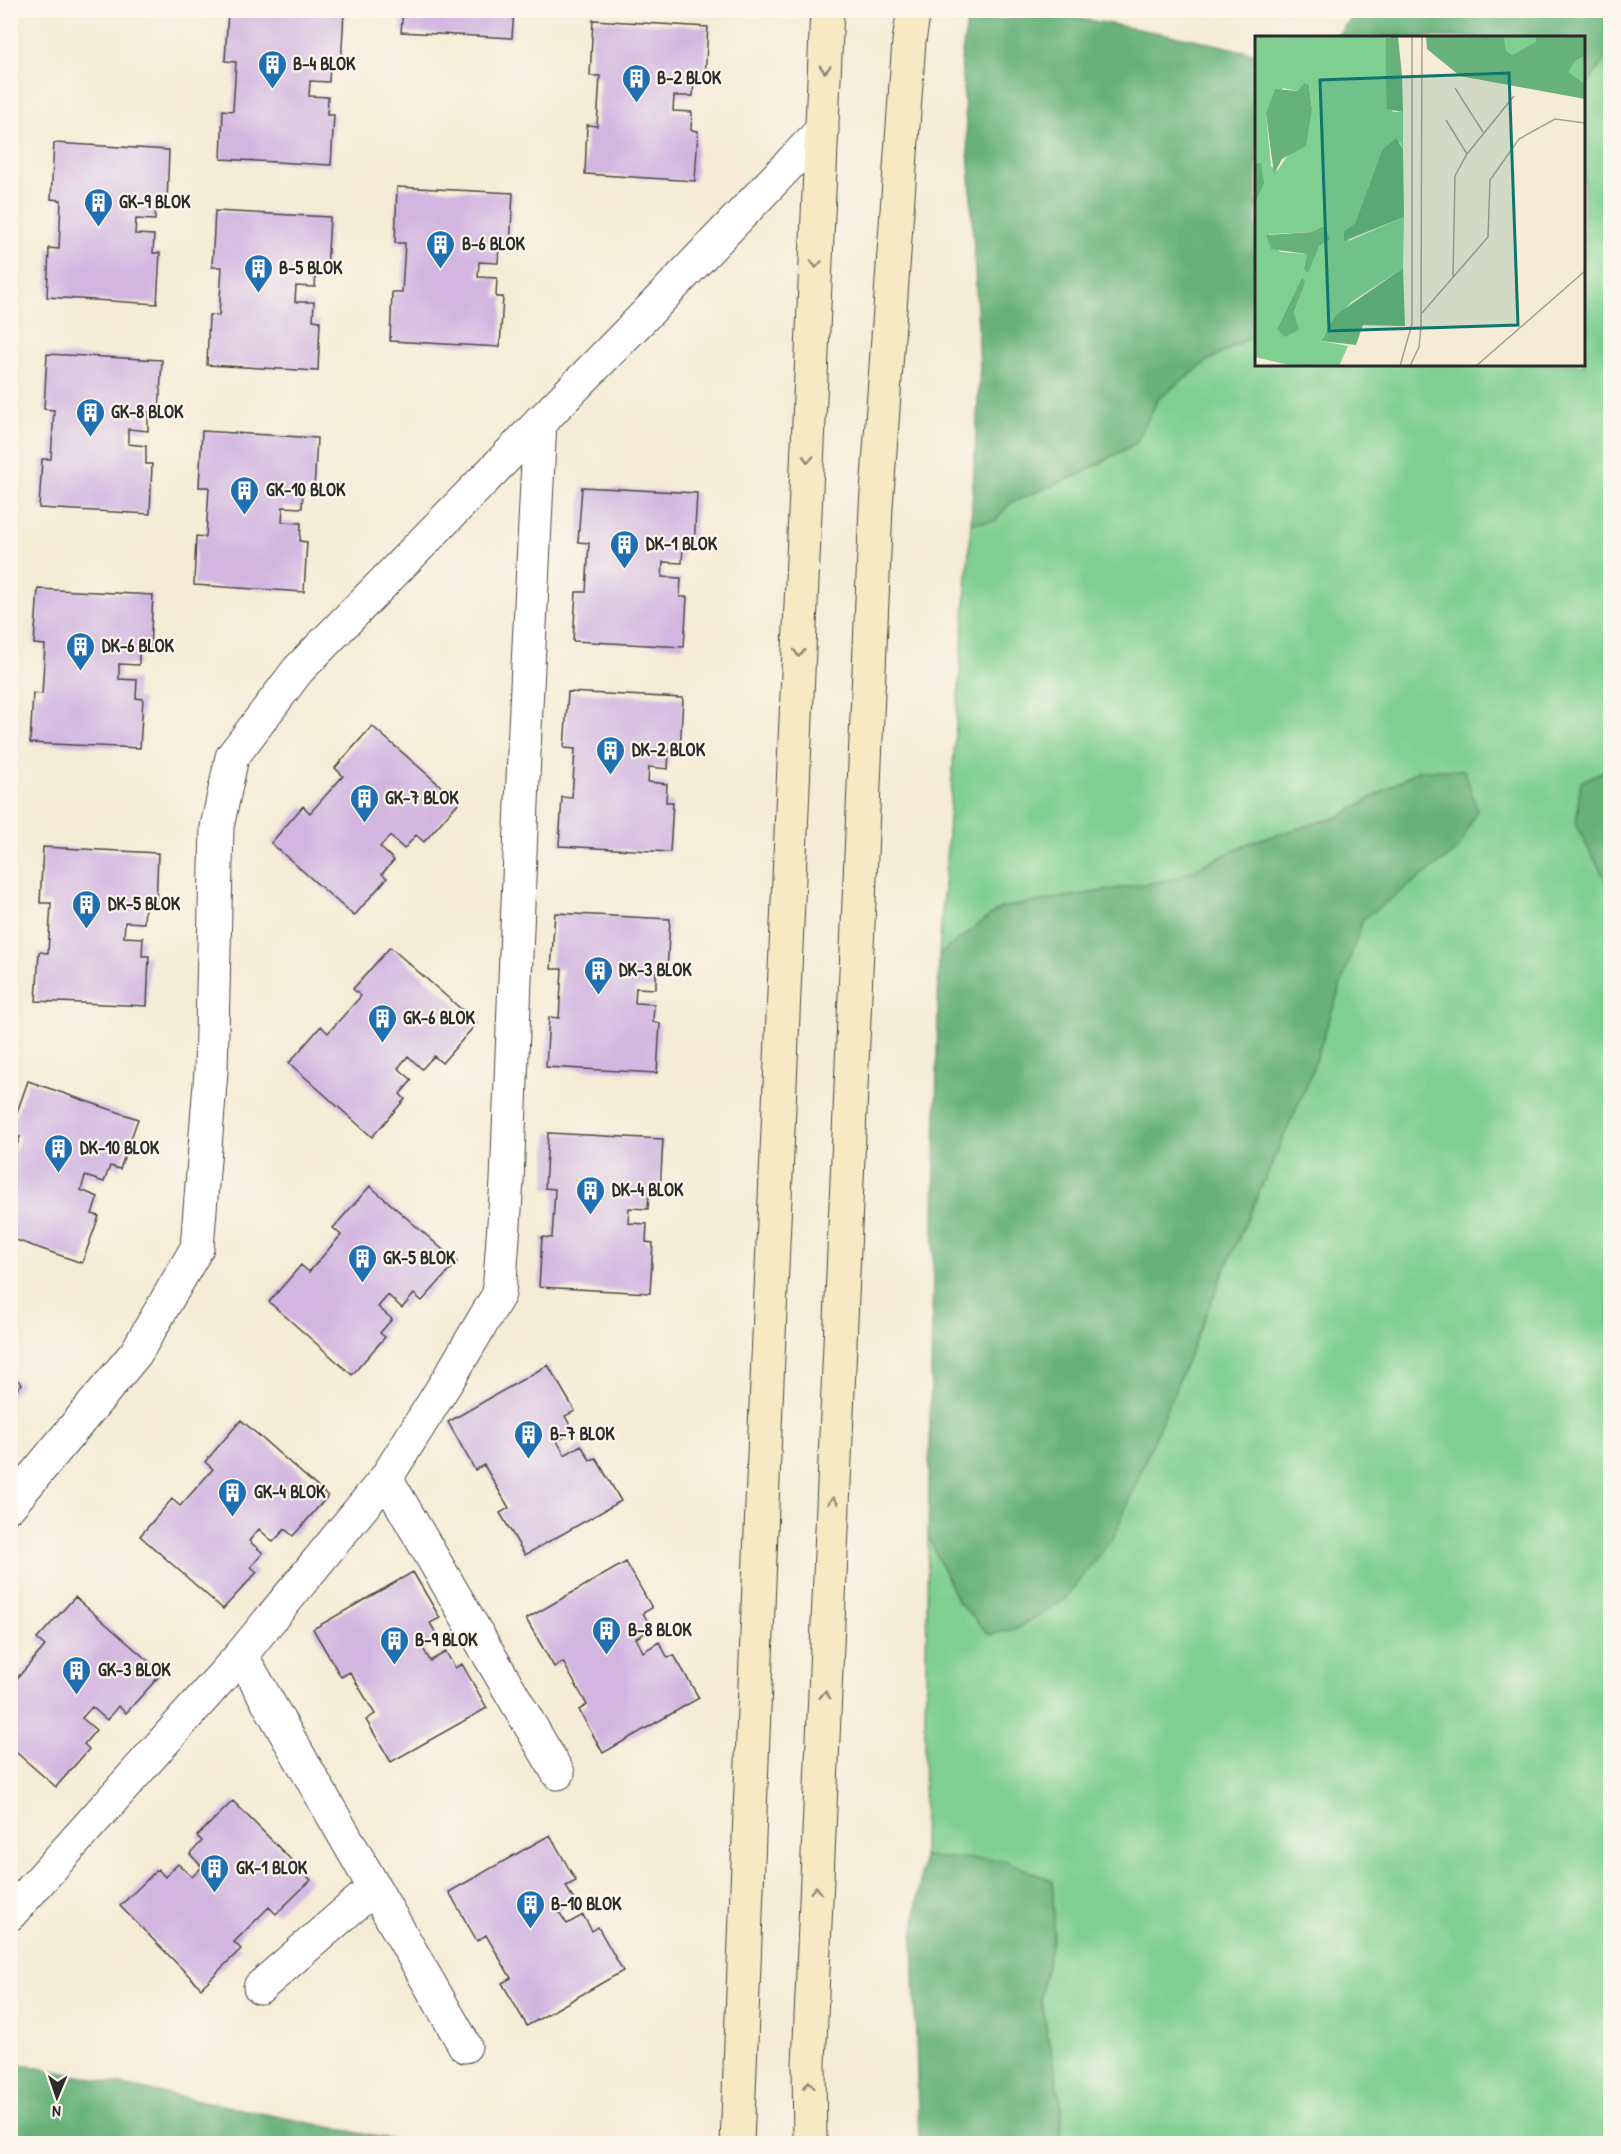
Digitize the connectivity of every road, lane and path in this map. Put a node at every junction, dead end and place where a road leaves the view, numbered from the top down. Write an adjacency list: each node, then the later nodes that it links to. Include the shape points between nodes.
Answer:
1 (828, 10): 3 (street, one-way to 3)
2 (914, 10): 14 (street, one-way to 2, via 809,2064 876,507)
3 (822, 130): 4 (street); 13 (street, one-way to 13)
4 (540, 421): 5 (street, via 510,1123 499,1293); 6 (street, via 298,670 232,757 217,827 211,1071 197,1248 136,1353)
5 (386, 1478): 7 (street); 8 (street)
6 (10, 1505)
7 (241, 1655): 9 (street); 10 (street)
8 (558, 1773)
9 (374, 1888): 11 (street); 12 (street)
10 (10, 1914)
11 (260, 1986)
12 (465, 2046)
13 (737, 2144)
14 (810, 2144)

